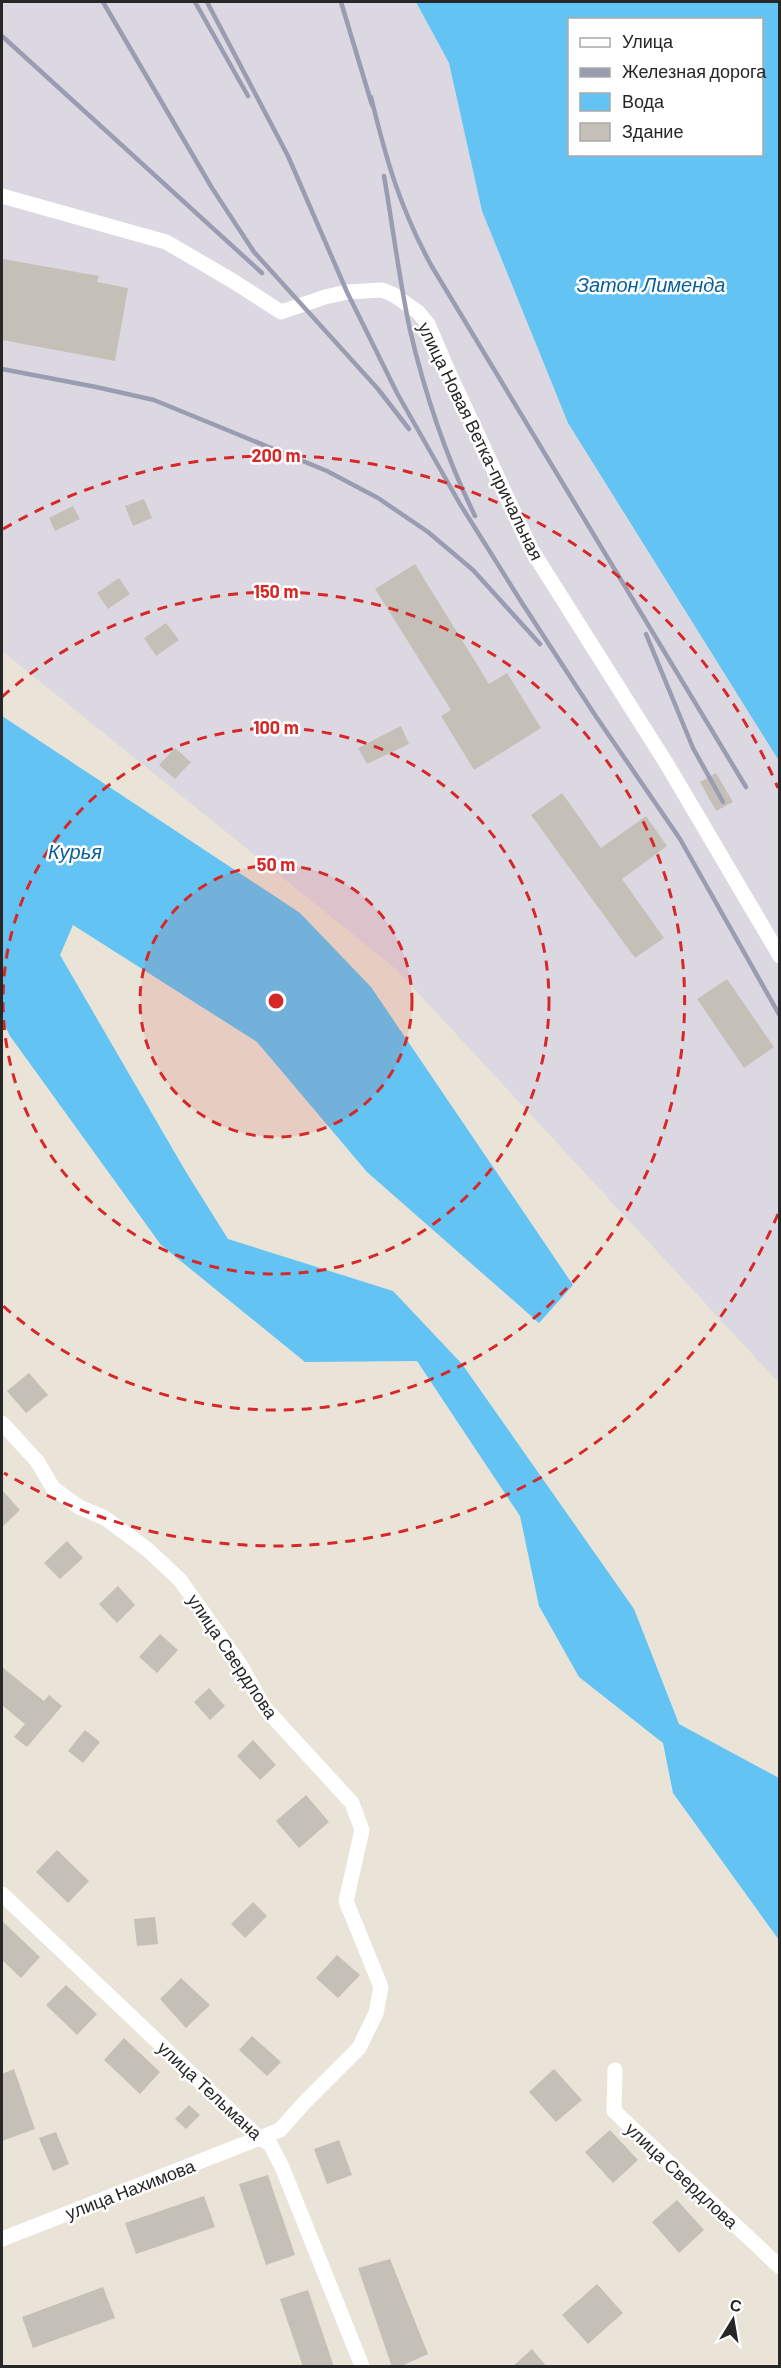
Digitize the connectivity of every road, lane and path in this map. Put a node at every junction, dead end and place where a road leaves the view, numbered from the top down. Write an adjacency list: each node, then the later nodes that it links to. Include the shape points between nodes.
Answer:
1 (2, 196): 2 (street, улица Новая Ветка-причальная, via 166,242 281,312 347,292 382,290 418,312 428,324 531,549 668,766)
2 (780, 956)
3 (2, 1423): 6 (street, улица Свердлова, via 37,1461 53,1488 79,1507 105,1518 180,1580 264,1707 352,1803 362,1830 346,1901 381,1987 376,2013 359,2048 280,2130)
4 (2, 1894): 6 (street, улица Тельмана)
5 (615, 2070): 8 (street, улица Свердлова, via 614,2112)
6 (258, 2137): 7 (street, улица Нахимова); 9 (street, улица Тельмана, via 270,2144 282,2167)
7 (2, 2239)
8 (780, 2267)
9 (362, 2367)

